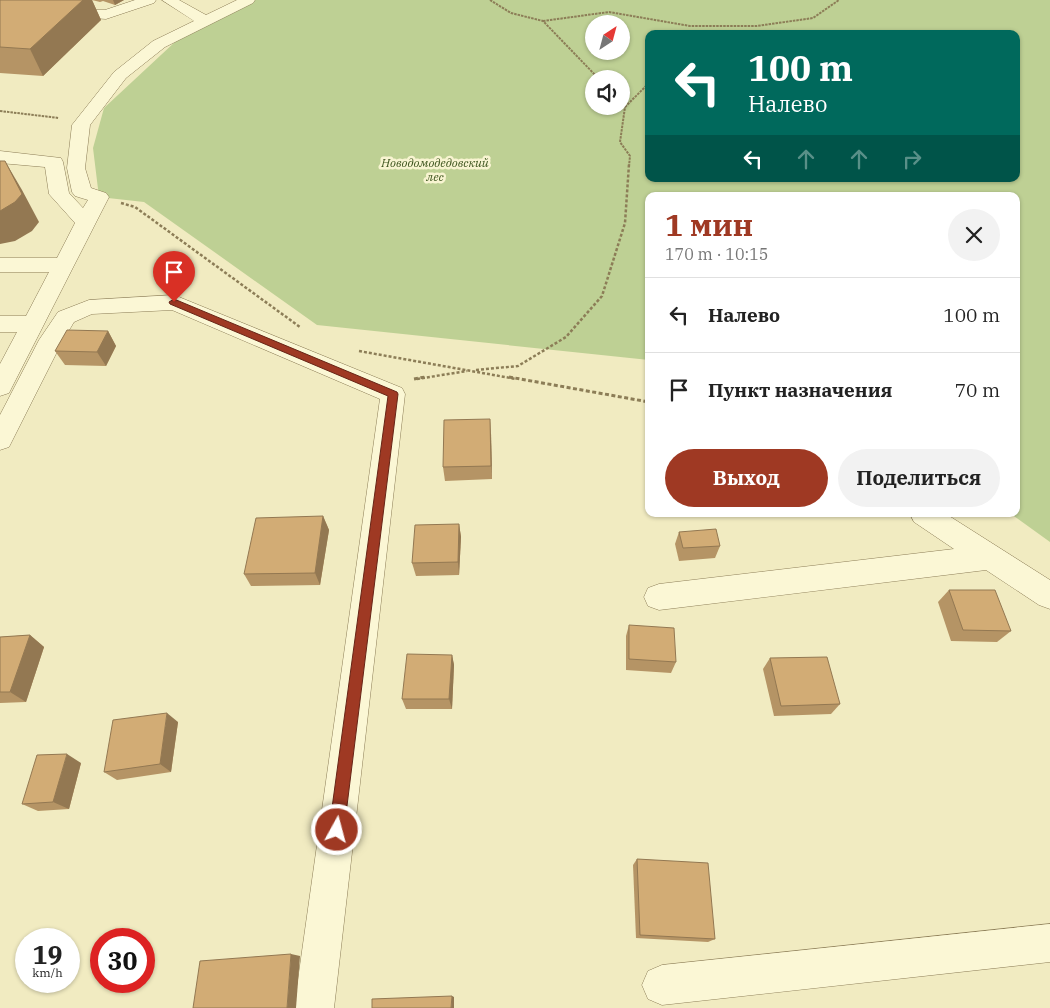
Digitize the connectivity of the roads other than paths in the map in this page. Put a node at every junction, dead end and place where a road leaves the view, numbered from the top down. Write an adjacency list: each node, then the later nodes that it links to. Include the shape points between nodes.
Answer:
1 (55, 0): 2 (street, via 85,14 106,15)
2 (149, 0)
3 (169, 0): 5 (street)
4 (248, 0): 5 (street)
5 (203, 20): 7 (street, via 137,60 120,75 81,125 76,168 82,192 99,197)
6 (0, 157): 7 (street, via 54,162 59,194)
7 (86, 222): 9 (street)
8 (0, 265): 9 (street)
9 (64, 265): 11 (street)
10 (0, 324): 11 (street)
11 (34, 324): 12 (street)
12 (0, 387)
13 (0, 440): 20 (street, via 66,317 88,307 174,302 393,394)
14 (929, 517): 15 (street)
15 (990, 557): 16 (street); 17 (street)
16 (1050, 596)
17 (659, 597)
18 (1050, 943): 19 (street)
19 (662, 986)
20 (314, 1008)

